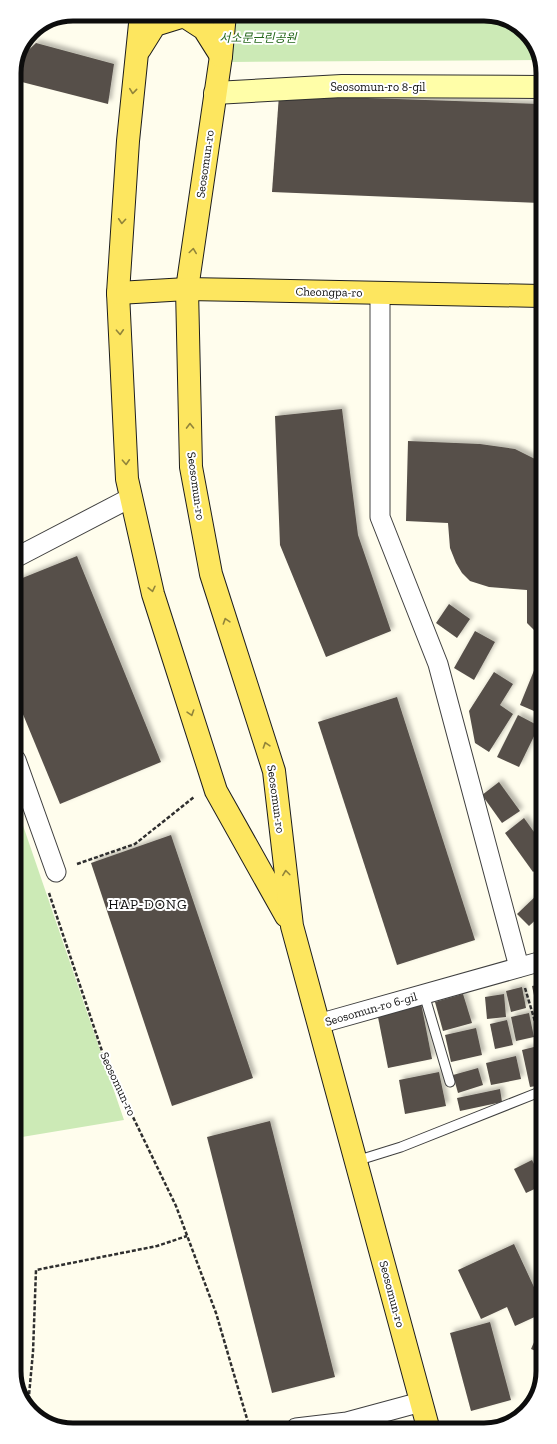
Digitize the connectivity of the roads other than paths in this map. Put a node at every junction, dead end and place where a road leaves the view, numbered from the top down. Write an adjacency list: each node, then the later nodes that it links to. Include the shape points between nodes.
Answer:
1 (140, 21): 5 (main road, Seosomun-ro)
2 (168, 21): 5 (main road, via 155,25)
3 (192, 21): 6 (main road, via 204,29)
4 (224, 21): 6 (main road, Seosomun-ro)
5 (137, 52): 10 (main road, Seosomun-ro, one-way to 10)
6 (221, 56): 8 (main road, Seosomun-ro)
7 (536, 87): 8 (street, Seosomun-ro 8-gil, via 342,86)
8 (216, 93): 9 (main road, Seosomun-ro, one-way to 8)
9 (187, 289): 10 (main road, Cheongpa-ro); 11 (main road, Cheongpa-ro); 17 (main road, Seosomun-ro, one-way to 9, via 274,771 211,574 191,467)
10 (118, 293): 13 (main road, Seosomun-ro, one-way to 13, via 127,478)
11 (380, 293): 12 (main road, Cheongpa-ro); 19 (street, via 380,518 438,664)
12 (536, 296)
13 (132, 497): 14 (street); 17 (main road, Seosomun-ro, one-way to 17, via 153,594 216,791)
14 (21, 555)
15 (21, 774): 16 (street)
16 (56, 872)
17 (292, 926): 21 (main road, Seosomun-ro)
18 (536, 963): 19 (street, Seosomun-ro 6-gil)
19 (519, 967): 20 (street, Seosomun-ro 6-gil)
20 (424, 994): 21 (street, Seosomun-ro 6-gil); 22 (lane, Seosomun-ro 6-gil)
21 (318, 1024): 24 (main road, Seosomun-ro)
22 (450, 1082)
23 (536, 1093): 24 (lane, via 400,1147)
24 (356, 1161): 25 (main road, Seosomun-ro)
25 (421, 1402): 26 (street); 27 (main road, Seosomun-ro)
26 (338, 1423)
27 (427, 1423)

